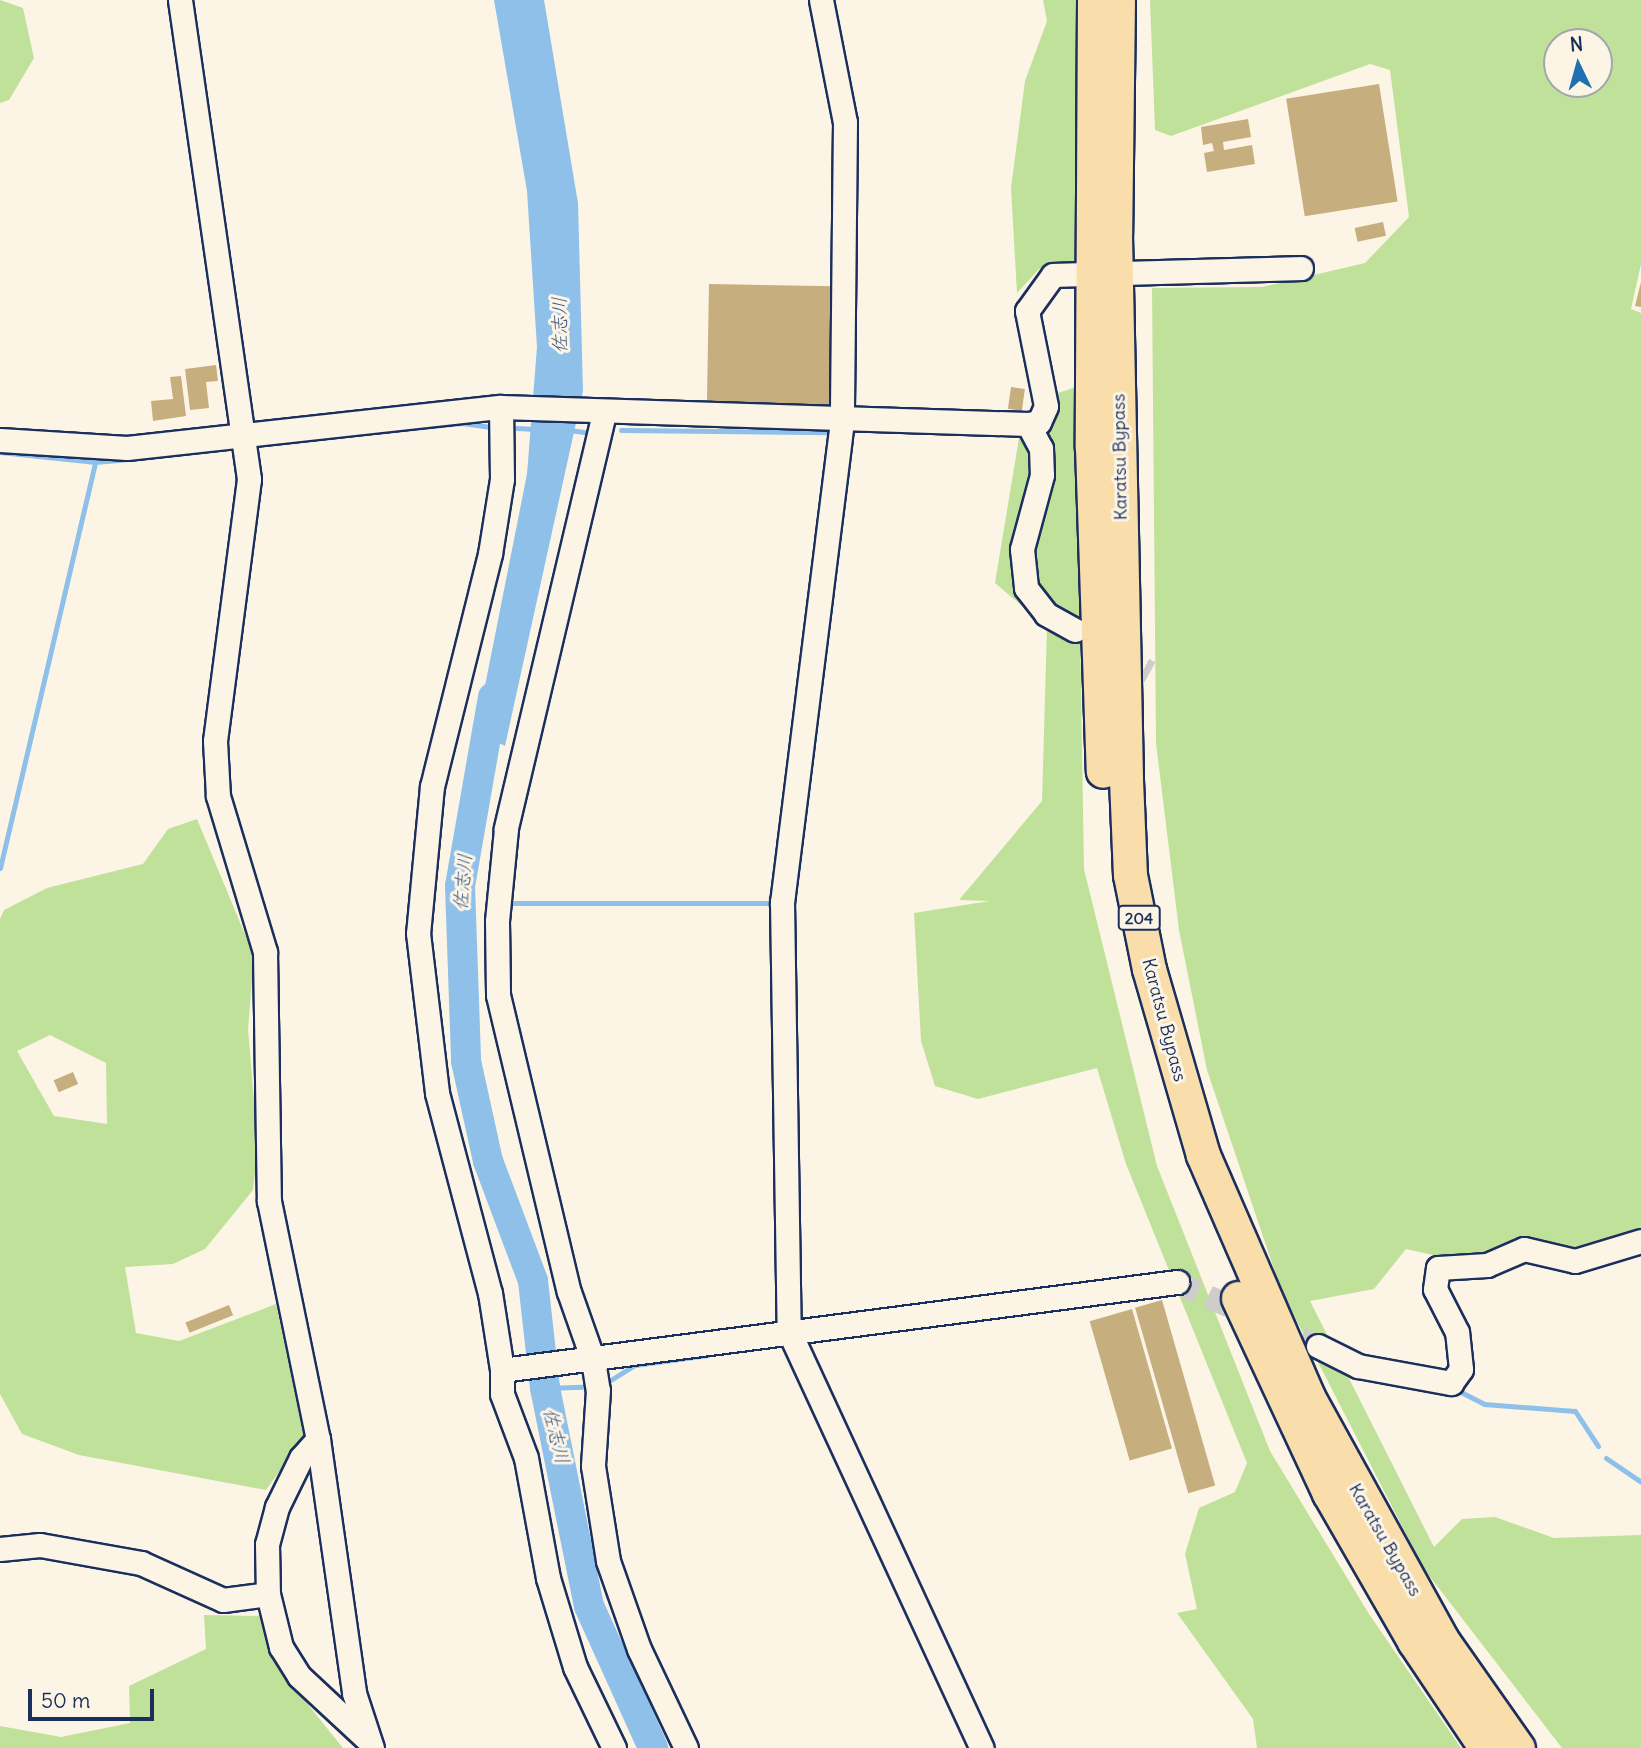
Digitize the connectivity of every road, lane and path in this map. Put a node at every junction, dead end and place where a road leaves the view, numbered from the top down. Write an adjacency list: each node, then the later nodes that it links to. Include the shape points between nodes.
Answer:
1 (180, 0): 11 (street)
2 (821, 0): 9 (street, via 845,122)
3 (1094, 0): 6 (highway, Karatsu Bypass / 204)
4 (1118, 0): 6 (highway, Karatsu Bypass / 204)
5 (1301, 268): 6 (street)
6 (1106, 273): 10 (street, via 1053,275 1027,311 1046,406 1039,422); 27 (highway, Karatsu Bypass / 204, via 1092,447 1110,885 1143,1028 1208,1229 1289,1415 1413,1641); 28 (highway, Karatsu Bypass / 204, via 1130,875 1149,969 1203,1154 1308,1397 1442,1640)
7 (501, 407): 8 (street); 11 (street); 19 (street, via 502,479 491,554 432,786 418,933 437,1093 490,1293)
8 (604, 413): 9 (street); 18 (street, via 506,829 497,921 498,995 513,1073)
9 (842, 421): 10 (street); 16 (street, via 782,902)
10 (1028, 424): 13 (street, via 1041,448 1042,475 1022,550 1026,588 1046,614)
11 (244, 435): 12 (street, via 98,449); 20 (street, via 247,525 215,741 218,796 265,952 270,1201)
12 (0, 440)
13 (1075, 630)
14 (1641, 1241): 17 (street, via 1575,1261 1524,1249 1487,1265 1438,1268 1434,1289 1452,1314 1459,1345 1461,1369 1451,1382 1358,1366)
15 (1177, 1282): 16 (street)
16 (789, 1331): 18 (street); 26 (street)
17 (1318, 1346)
18 (587, 1361): 19 (street); 25 (street, via 598,1390 593,1466 608,1561 639,1649)
19 (505, 1370): 24 (street, via 502,1394 526,1458 548,1578 575,1667)
20 (318, 1439): 22 (street, via 301,1458 277,1507 267,1544); 23 (street, via 354,1693)
21 (0, 1549): 22 (street, via 40,1545 141,1563 223,1600)
22 (268, 1594): 23 (street, via 281,1647 299,1676)
23 (370, 1744)
24 (614, 1748)
25 (686, 1748)
26 (982, 1748)
27 (1486, 1748)
28 (1518, 1748)

